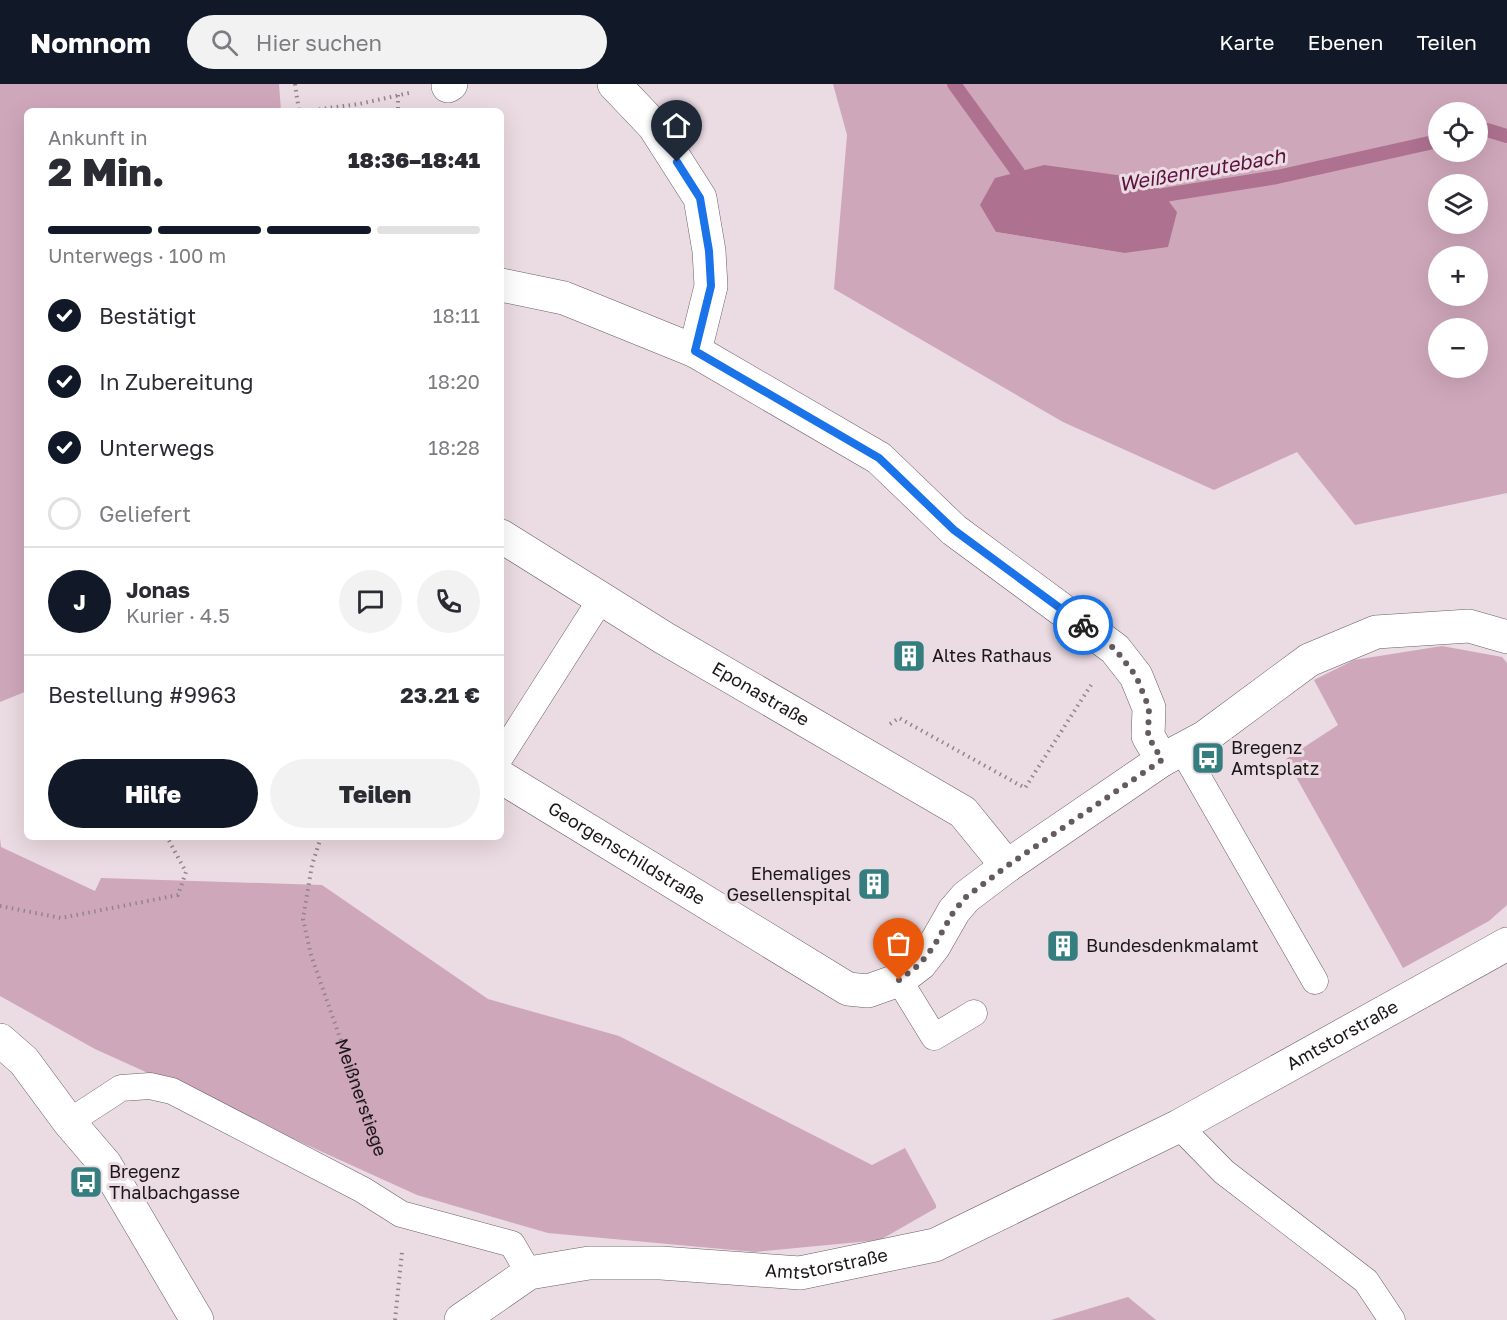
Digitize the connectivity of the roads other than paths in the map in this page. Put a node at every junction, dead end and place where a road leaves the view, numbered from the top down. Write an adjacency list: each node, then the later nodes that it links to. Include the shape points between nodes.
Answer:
1 (614, 84): 3 (street, via 654,126 700,198 711,286)
2 (504, 286): 3 (street, via 564,298)
3 (695, 351): 8 (street, via 879,458 954,530 1115,649 1136,676 1149,708 1148,736)
4 (504, 539): 5 (street, Eponastraße)
5 (601, 599): 7 (lane); 10 (street, Eponastraße, via 963,812)
6 (1507, 637): 8 (street, via 1469,626 1376,632 1309,660 1206,737)
7 (504, 751)
8 (1172, 755): 10 (street, Georgenschildstraße); 13 (lane)
9 (504, 779): 12 (street, Georgenschildstraße, via 848,989 868,991)
10 (1007, 866): 12 (street, Georgenschildstraße, via 966,897 920,964)
11 (1507, 944): 17 (street, Amtstorstraße)
12 (899, 980): 14 (lane, via 934,1037)
13 (1315, 981)
14 (974, 1013)
15 (0, 1040): 16 (street, via 24,1061)
16 (69, 1122): 18 (lane, via 121,1088 150,1086 172,1091 363,1190 401,1214 512,1244); 19 (street, via 105,1164)
17 (1179, 1126): 18 (street, Amtstorstraße, via 936,1245 800,1273 637,1263 589,1263); 21 (lane, via 1224,1172 1366,1281)
18 (528, 1273): 20 (street, Amtstorstraße)
19 (197, 1320)
20 (461, 1320)
21 (1392, 1320)

